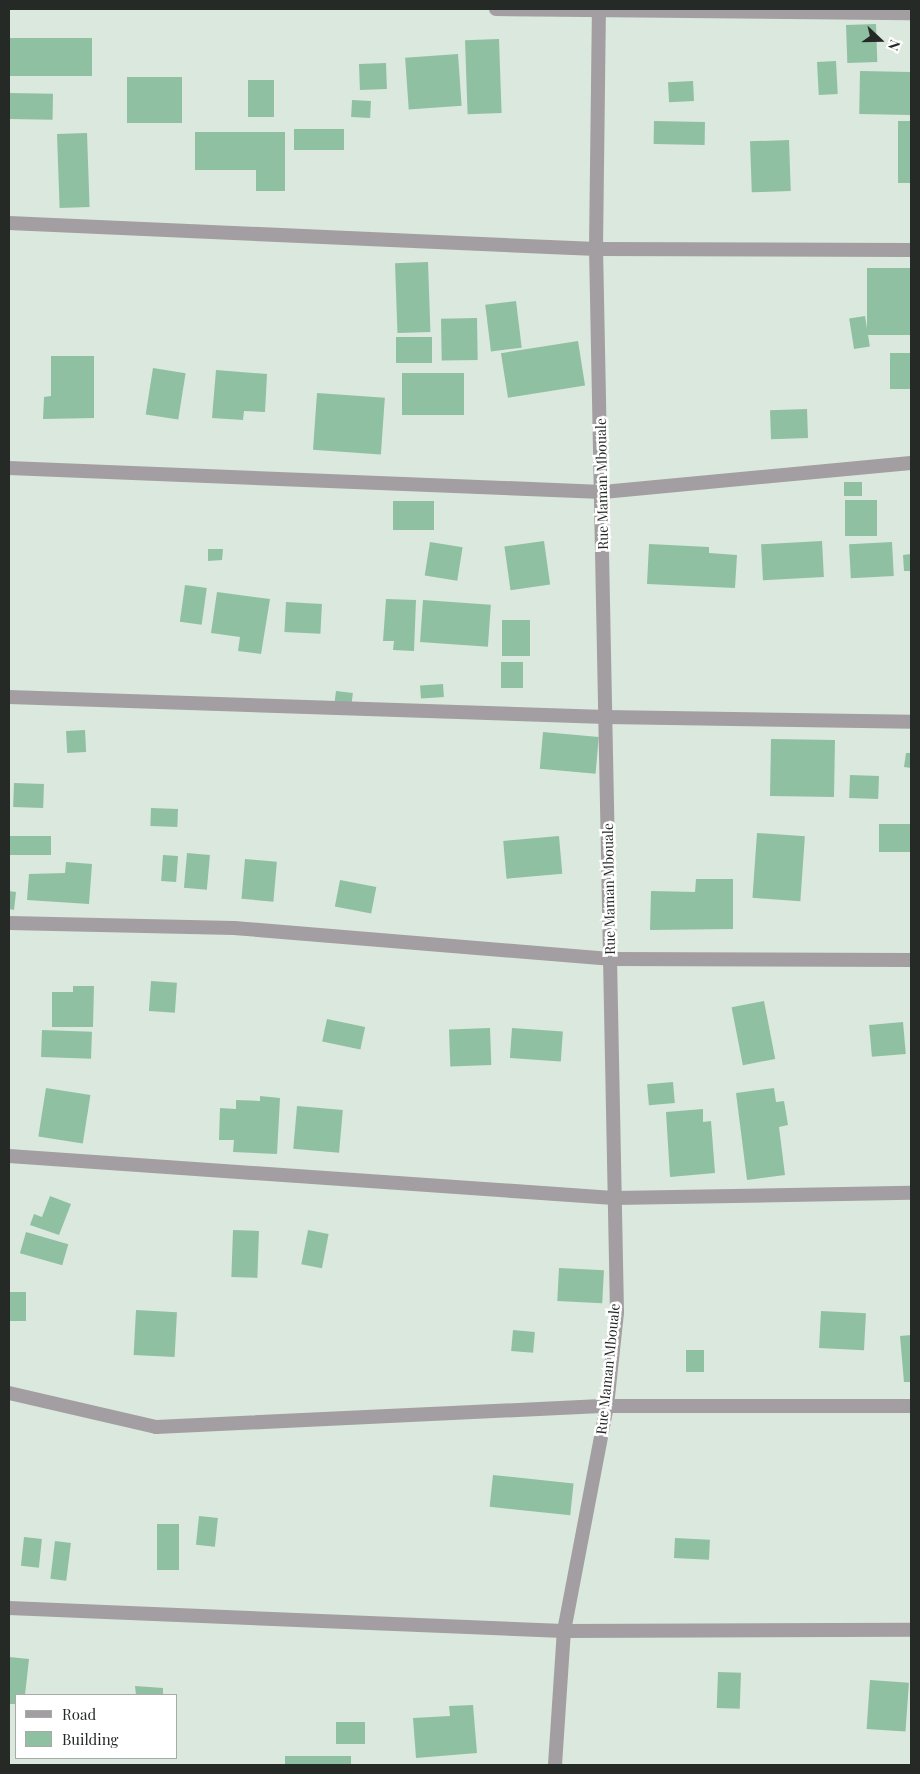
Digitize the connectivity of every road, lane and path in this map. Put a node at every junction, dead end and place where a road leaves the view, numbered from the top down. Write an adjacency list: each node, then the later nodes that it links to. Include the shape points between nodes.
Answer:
1 (496, 9): 2 (street)
2 (599, 10): 3 (street); 5 (street, Rue Maman Mbouale)
3 (911, 13)
4 (9, 223): 5 (street)
5 (596, 249): 6 (street); 9 (street, Rue Maman Mbouale)
6 (911, 250)
7 (911, 463): 9 (street)
8 (9, 468): 9 (street)
9 (603, 492): 11 (street, Rue Maman Mbouale)
10 (9, 697): 11 (street)
11 (606, 717): 12 (street); 14 (street, Rue Maman Mbouale)
12 (911, 722)
13 (9, 923): 14 (street, via 234,928)
14 (610, 959): 15 (street); 18 (street, Rue Maman Mbouale)
15 (911, 960)
16 (9, 1156): 18 (street)
17 (911, 1193): 18 (street)
18 (614, 1198): 20 (street, Rue Maman Mbouale, via 616,1312)
19 (9, 1393): 20 (street, via 156,1427)
20 (607, 1406): 21 (street); 24 (street, Rue Maman Mbouale)
21 (911, 1406)
22 (9, 1608): 24 (street)
23 (911, 1630): 24 (street)
24 (564, 1631): 25 (street, Rue Maman Mbouale)
25 (555, 1765)

